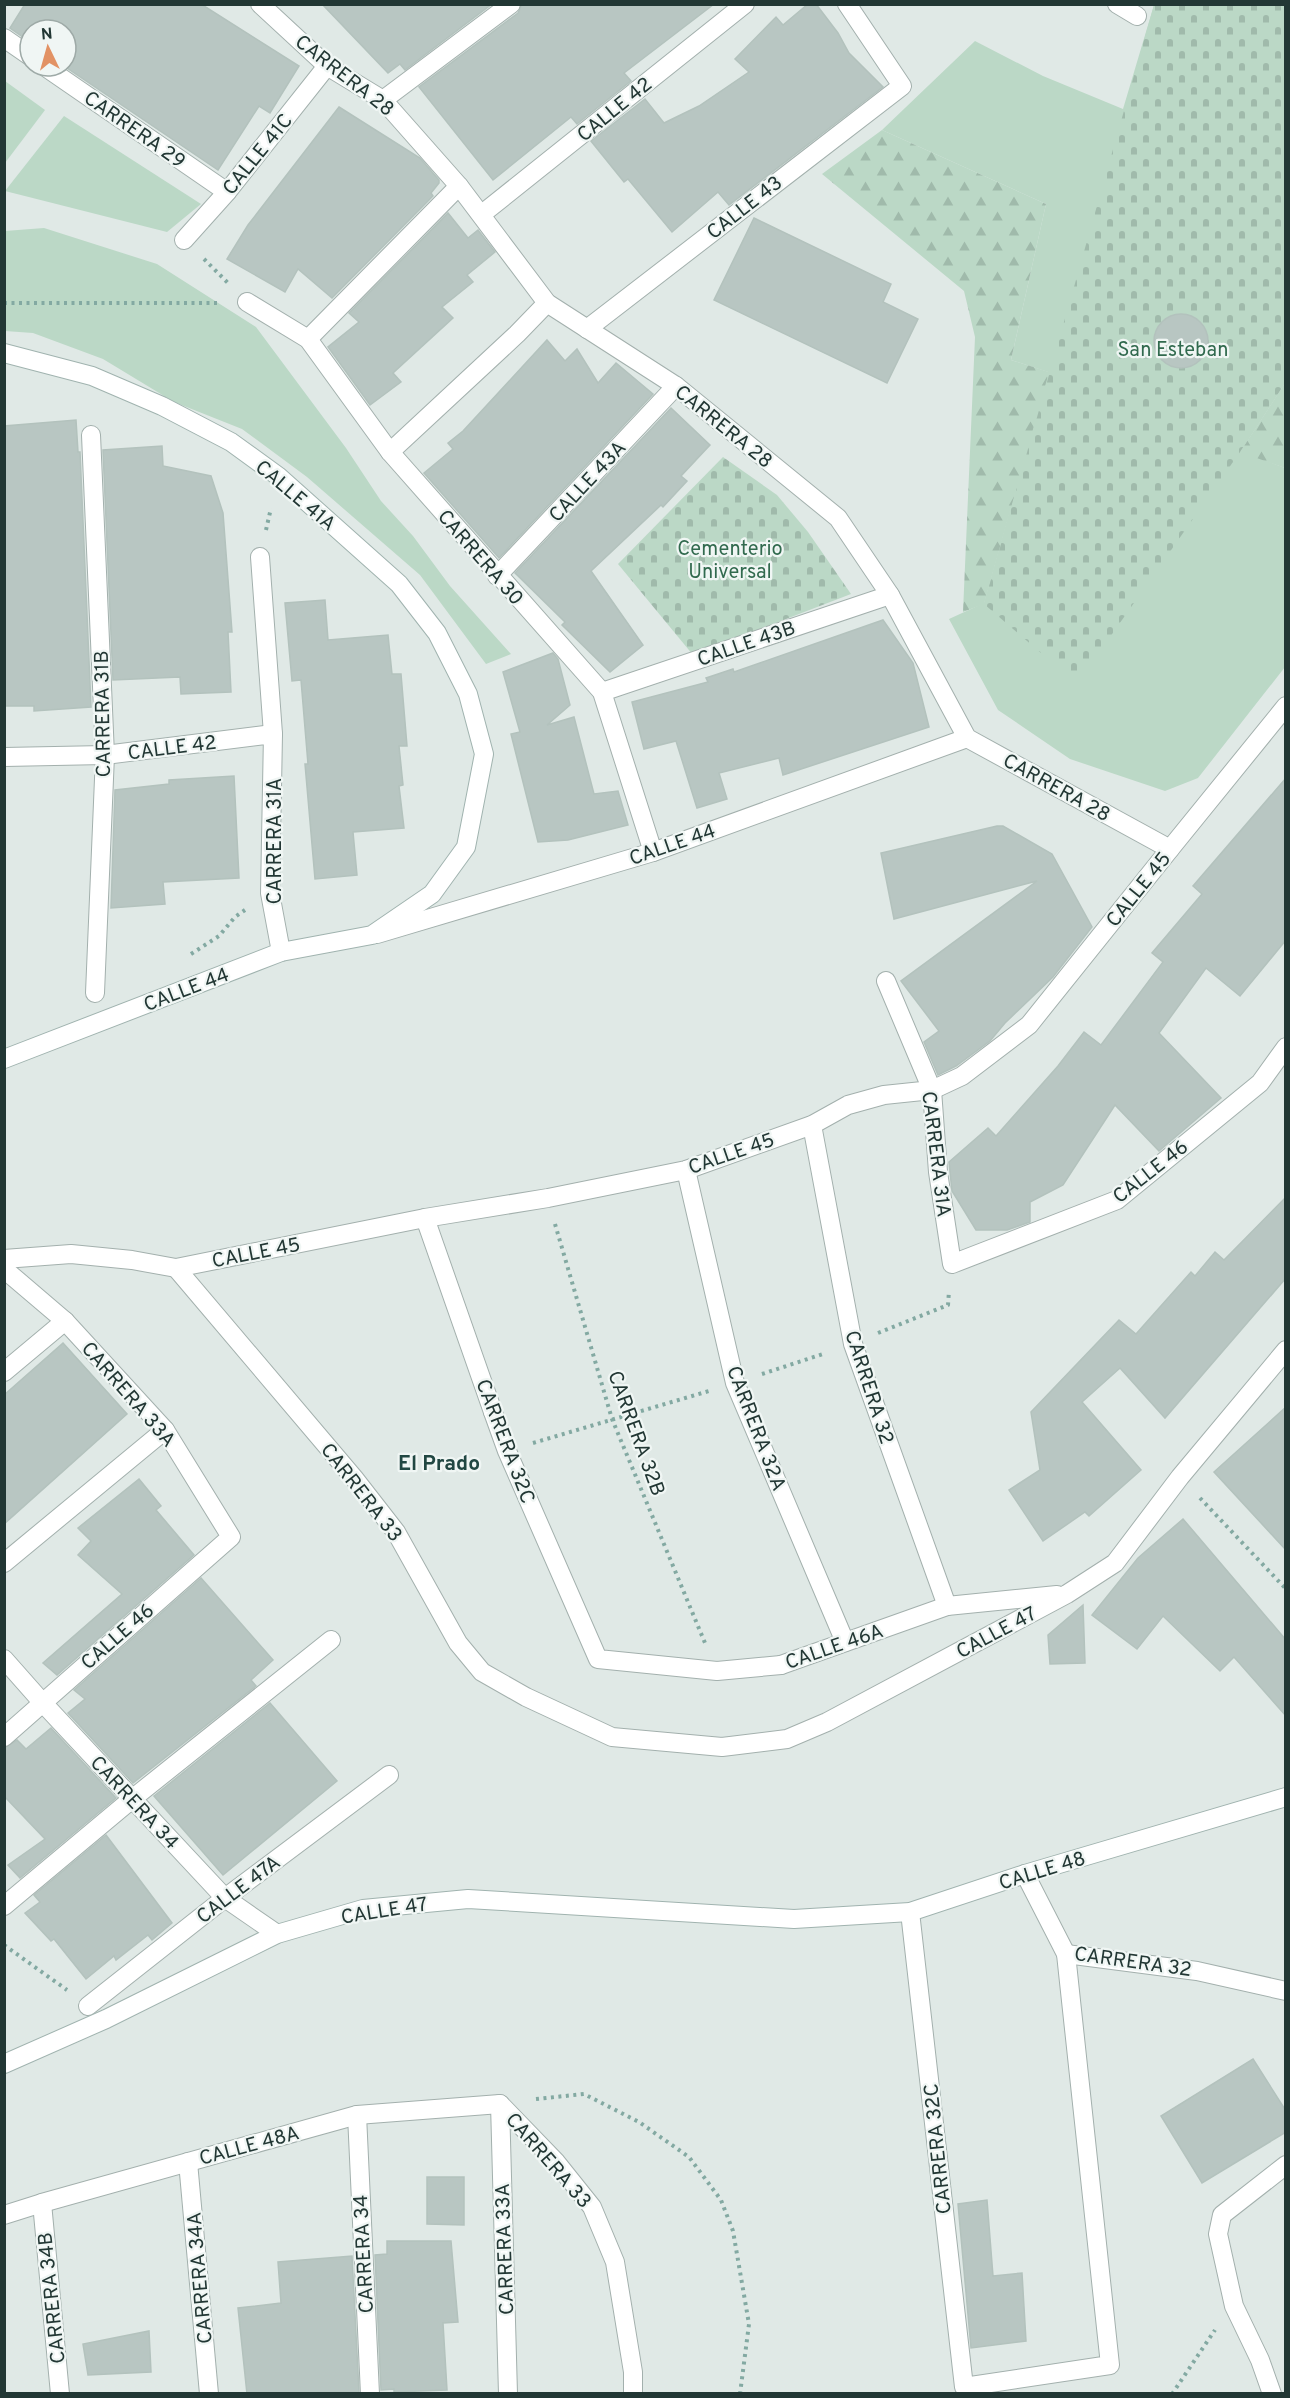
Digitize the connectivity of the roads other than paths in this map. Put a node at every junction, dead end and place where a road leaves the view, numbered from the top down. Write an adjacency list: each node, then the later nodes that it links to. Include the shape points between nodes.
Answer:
1 (260, 4): 9 (street, CARRERA 28)
2 (511, 4): 11 (street)
3 (745, 4): 14 (street, CALLE 42)
4 (847, 4): 18 (street, CALLE 43, via 902,86)
5 (1117, 4): 6 (street)
6 (1137, 16)
7 (4, 38): 8 (street)
8 (18, 48)
9 (327, 66): 11 (street, CARRERA 28); 13 (street, CALLE 41C)
10 (61, 78): 13 (street, CARRERA 29)
11 (383, 100): 12 (street, CARRERA 28)
12 (459, 186): 14 (street, CARRERA 28); 19 (street)
13 (226, 192): 15 (street, CALLE 41C)
14 (482, 214): 17 (street, CARRERA 28)
15 (184, 240)
16 (247, 302): 19 (street, CARRERA 30)
17 (547, 303): 18 (street, CARRERA 28); 23 (street)
18 (586, 329): 21 (street, CARRERA 28)
19 (308, 339): 23 (street, CARRERA 30)
20 (4, 353): 31 (street, CALLE 41A, via 92,376 162,406 231,442 278,476 399,584 437,633 468,694)
21 (676, 386): 25 (street, CALLE 43A); 26 (street, CARRERA 28, via 838,518)
22 (91, 435): 32 (street, CARRERA 31B)
23 (390, 452): 25 (street, CARRERA 30)
24 (260, 557): 29 (street)
25 (497, 576): 27 (street, CARRERA 30)
26 (890, 595): 27 (street, CALLE 43B); 30 (street, CARRERA 28)
27 (602, 692): 35 (street, CARRERA 30)
28 (1286, 706): 34 (street, CALLE 45)
29 (273, 734): 32 (street, CALLE 42); 37 (street, CARRERA 31A, via 270,893)
30 (967, 738): 34 (street, CARRERA 28); 35 (street, CALLE 44)
31 (484, 754): 36 (street, CALLE 44, via 466,847 432,894)
32 (105, 755): 33 (street, CALLE 42); 39 (street, CARRERA 31B)
33 (4, 757)
34 (1170, 849): 42 (street, CALLE 45, via 1029,1025 962,1076)
35 (653, 852): 36 (street, CALLE 44)
36 (372, 935): 37 (street, CALLE 44)
37 (281, 952): 41 (street, CALLE 44)
38 (886, 981): 42 (street, CARRERA 31A)
39 (95, 993)
40 (1286, 1047): 47 (street, CALLE 46, via 1260,1083 1117,1200)
41 (4, 1059)
42 (932, 1090): 43 (street, CALLE 45, via 857,1102); 47 (street, CARRERA 31A, via 938,1172)
43 (812, 1125): 44 (street, CALLE 45); 57 (street, CARRERA 32, via 853,1344)
44 (686, 1170): 45 (street, CALLE 45); 59 (street, CARRERA 32A, via 735,1383)
45 (425, 1218): 48 (street, CALLE 45); 61 (street, CARRERA 32C, via 507,1451)
46 (4, 1259): 48 (street, CALLE 45, via 71,1254)
47 (952, 1264)
48 (176, 1268): 64 (street, CARRERA 33, via 396,1532 458,1643 482,1672)
49 (4, 1269): 50 (street, CARRERA 33A)
50 (65, 1321): 52 (street); 53 (street, CARRERA 33A)
51 (1286, 1350): 56 (street, CALLE 47, via 1180,1476 1115,1563)
52 (4, 1372)
53 (165, 1430): 54 (street, CARRERA 33A); 55 (street)
54 (231, 1537): 62 (street, CALLE 46)
55 (4, 1563)
56 (1067, 1594): 57 (street, CALLE 46A); 64 (street, CALLE 47, via 827,1722 787,1739 722,1747)
57 (947, 1606): 59 (street, CALLE 46A)
58 (330, 1641): 67 (street)
59 (845, 1642): 61 (street, CALLE 46A, via 781,1665 717,1671)
60 (4, 1659): 62 (street, CARRERA 34)
61 (598, 1659)
62 (42, 1702): 63 (street, CALLE 46); 67 (street, CARRERA 34)
63 (4, 1737)
64 (612, 1737)
65 (389, 1775): 69 (street, CALLE 47A)
66 (1286, 1797): 68 (street, CALLE 48)
67 (132, 1799): 69 (street, CARRERA 34); 70 (street)
68 (1025, 1874): 71 (street, CALLE 48); 74 (street, CARRERA 32)
69 (225, 1898): 73 (street, CARRERA 34); 76 (street, CALLE 47A)
70 (4, 1906)
71 (910, 1912): 72 (street, CALLE 48); 74 (street, CARRERA 32C, via 964,2387 1110,2365)
72 (794, 1919): 73 (street, CALLE 47, via 468,1899 363,1909)
73 (277, 1934): 77 (street, CALLE 47, via 106,2019)
74 (1066, 1954): 75 (street, CARRERA 32, via 1197,1971)
75 (1286, 1991)
76 (88, 2006)
77 (4, 2064)
78 (500, 2104): 79 (street, CALLE 48A); 87 (street, CARRERA 33A); 88 (street, CARRERA 33, via 556,2162 592,2207 615,2262)
79 (357, 2115): 80 (street, CALLE 48A); 86 (street, CARRERA 34)
80 (188, 2162): 82 (street, CALLE 48A); 85 (street, CARRERA 34A)
81 (1286, 2165): 89 (street, via 1222,2215 1218,2234 1234,2306)
82 (42, 2203): 83 (street, CALLE 48A); 84 (street, CARRERA 34B)
83 (4, 2215)
84 (60, 2394)
85 (209, 2394)
86 (370, 2394)
87 (508, 2394)
88 (633, 2394)
89 (1272, 2394)

